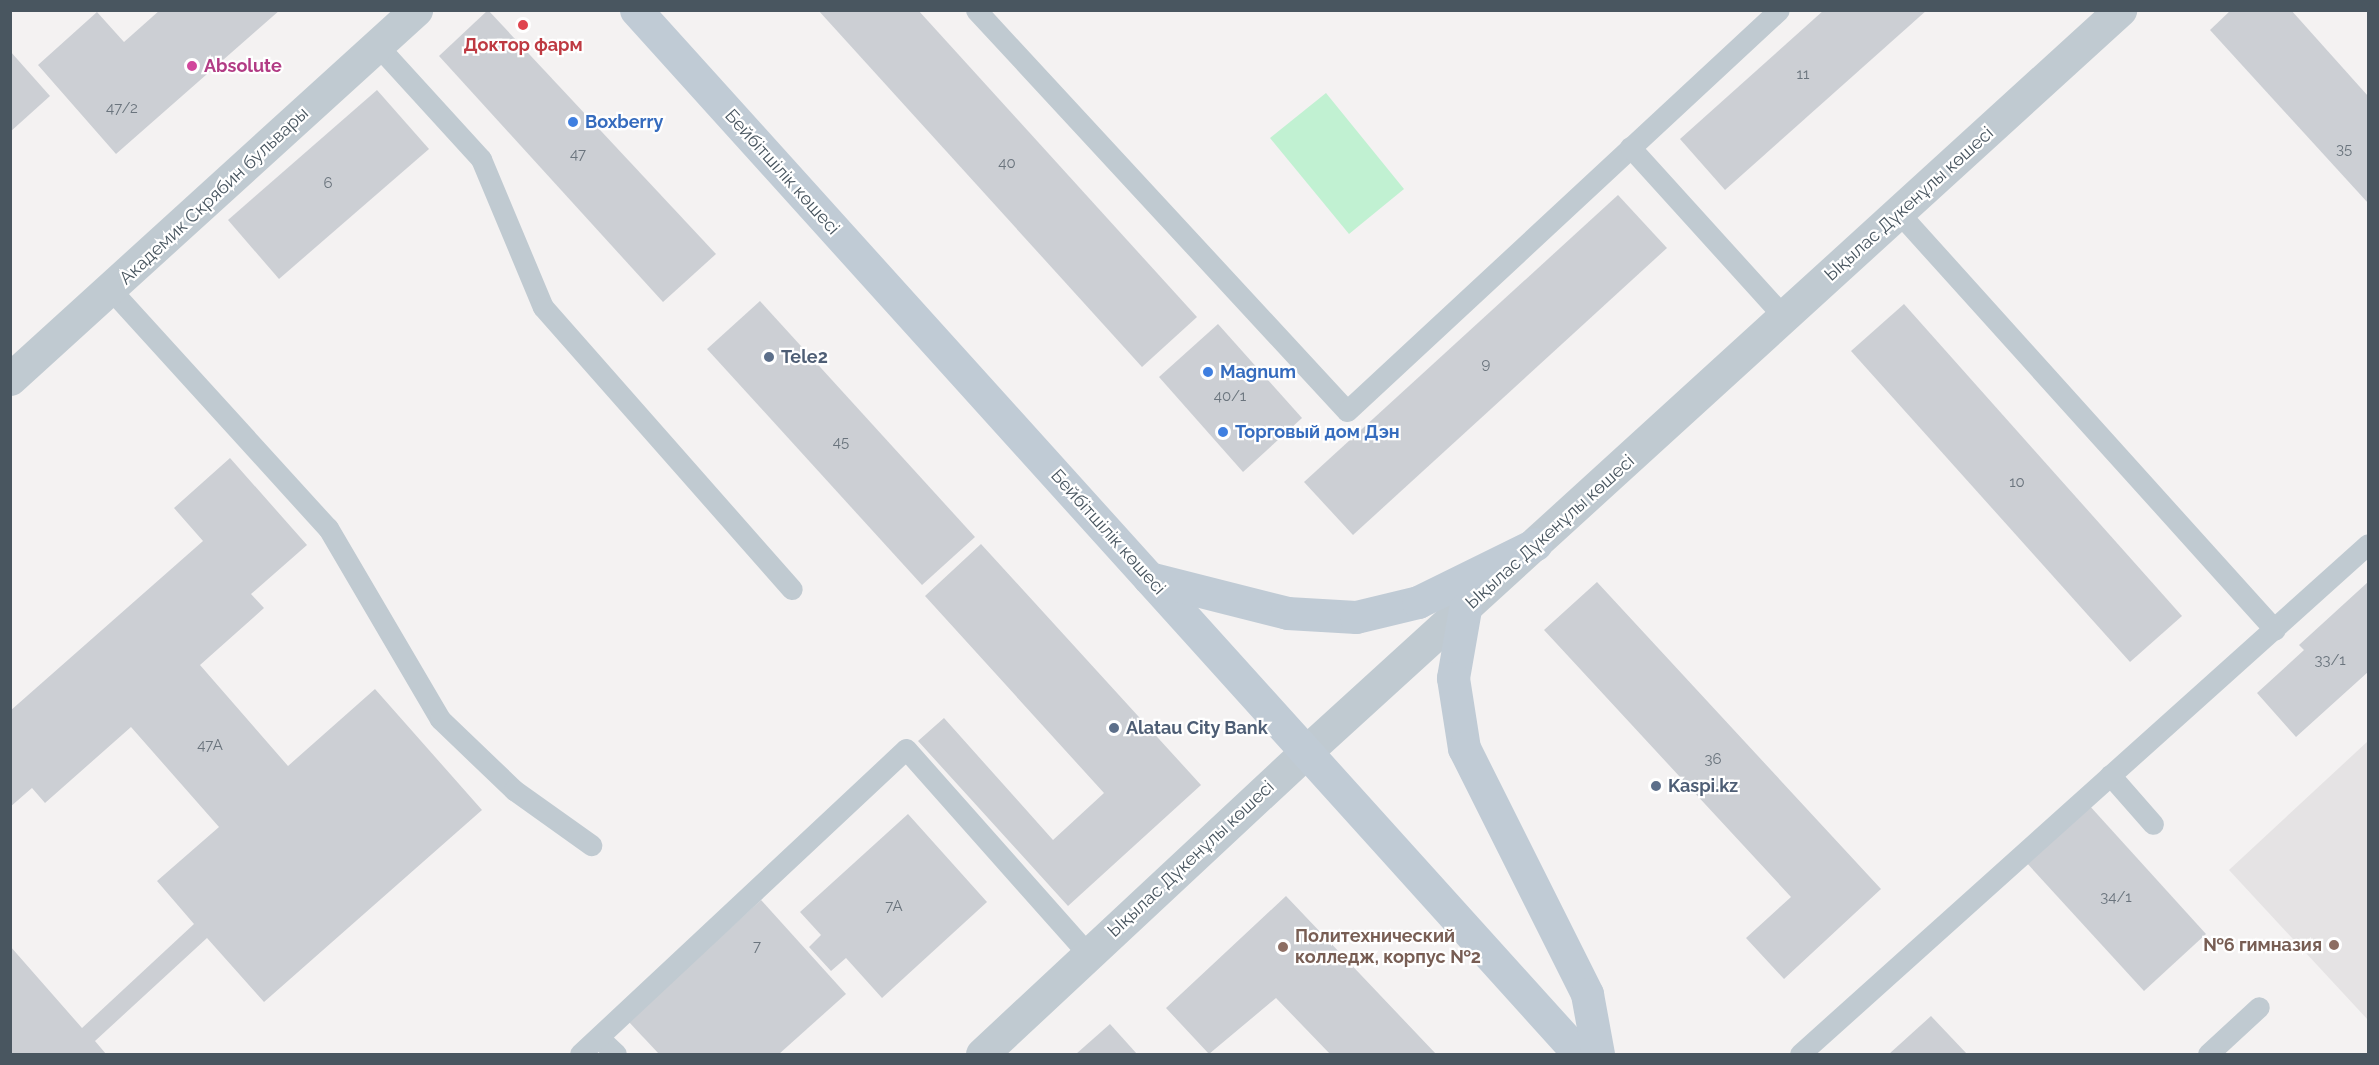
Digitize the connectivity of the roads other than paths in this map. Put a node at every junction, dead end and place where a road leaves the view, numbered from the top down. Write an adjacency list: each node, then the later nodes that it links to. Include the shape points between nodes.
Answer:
1 (416, 10): 6 (street, Академик Скрябин бульвары)
2 (636, 10): 14 (main road, Бейбітшілік көшесі)
3 (976, 10): 7 (lane, via 1347,411)
4 (1779, 10): 7 (lane)
5 (2120, 10): 8 (street, Ықылас Дүкенұлы көшесі)
6 (377, 45): 9 (street, Академик Скрябин бульвары); 15 (lane, via 481,159 543,307)
7 (1629, 147): 10 (lane)
8 (1899, 213): 10 (street, Ықылас Дүкенұлы көшесі); 17 (lane)
9 (112, 291): 11 (street, Академик Скрябин бульвары); 21 (lane, via 328,528 440,718 514,790)
10 (1784, 317): 12 (street, Ықылас Дүкенұлы көшесі)
11 (10, 379)
12 (1536, 544): 14 (main road, via 1418,602 1356,616 1287,613); 16 (street, Ықылас Дүкенұлы көшесі)
13 (2368, 544): 17 (lane)
14 (1149, 579): 18 (main road, Бейбітшілік көшесі)
15 (792, 590)
16 (1466, 609): 18 (street, Ықылас Дүкенұлы көшесі); 29 (main road, via 1453,678 1464,748 1587,994)
17 (2275, 630): 19 (lane)
18 (1308, 750): 22 (street, Ықылас Дүкенұлы көшесі); 28 (main road, Бейбітшілік көшесі)
19 (2110, 775): 20 (lane); 30 (lane)
20 (2152, 824)
21 (591, 845)
22 (1089, 955): 24 (lane, via 906,749); 27 (street, Ықылас Дүкенұлы көшесі)
23 (2259, 1007): 31 (lane)
24 (599, 1038): 25 (lane); 26 (lane)
25 (580, 1054)
26 (616, 1054)
27 (982, 1054)
28 (1579, 1054)
29 (1598, 1054)
30 (1800, 1054)
31 (2208, 1054)

